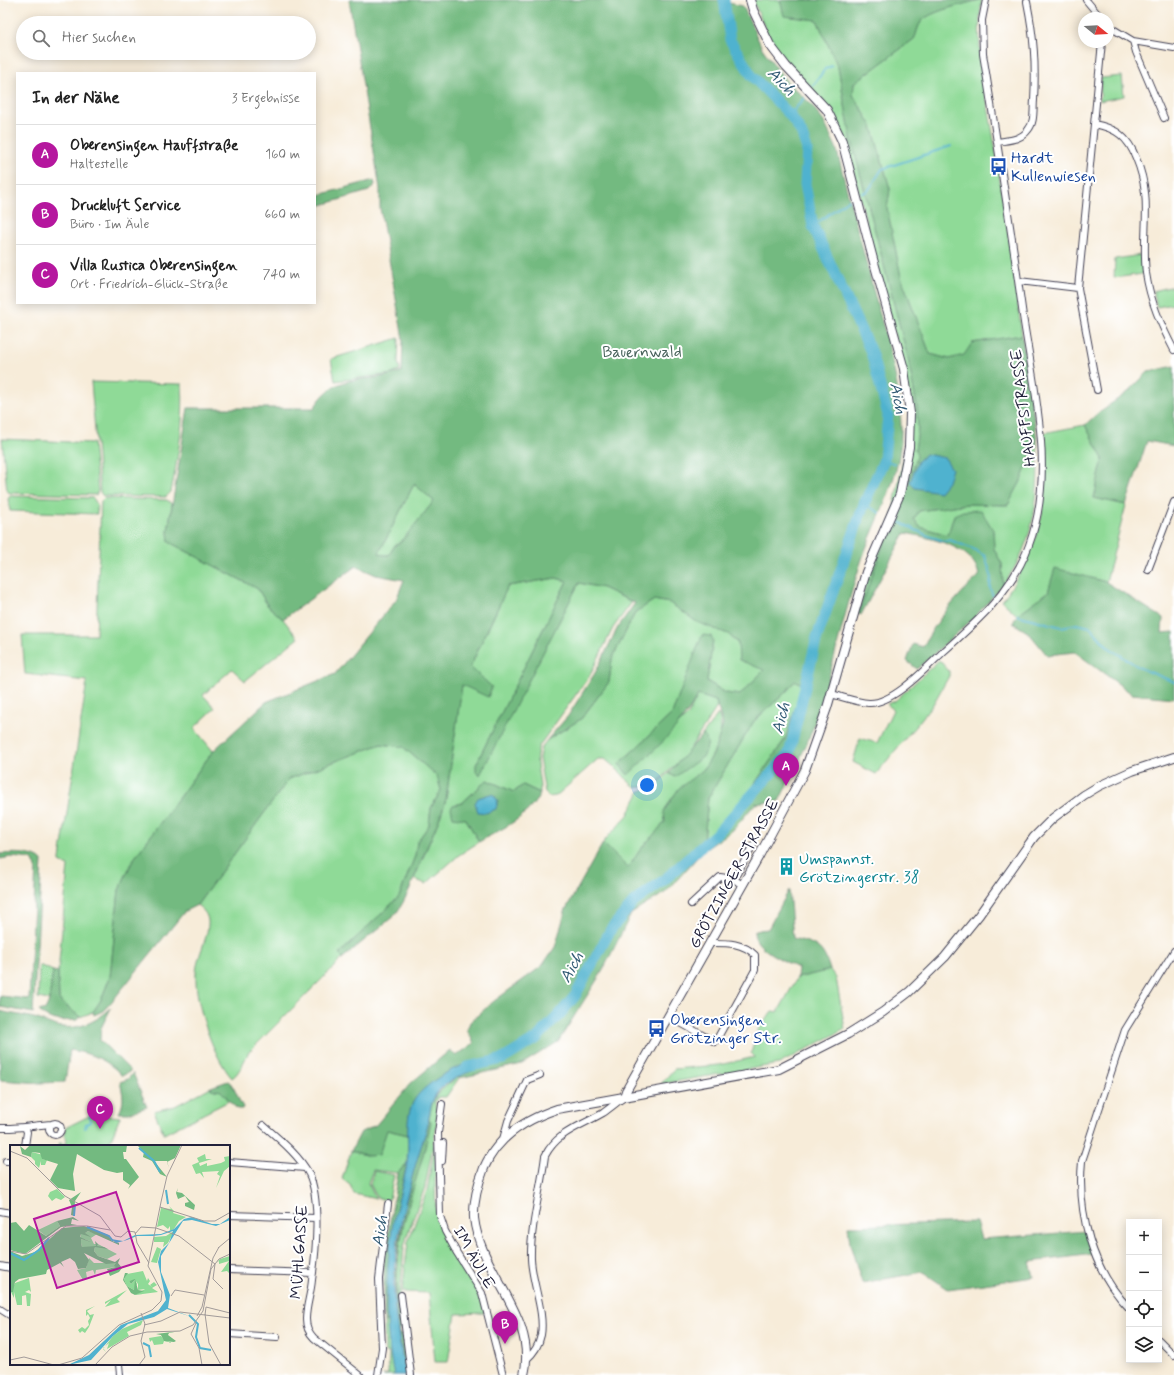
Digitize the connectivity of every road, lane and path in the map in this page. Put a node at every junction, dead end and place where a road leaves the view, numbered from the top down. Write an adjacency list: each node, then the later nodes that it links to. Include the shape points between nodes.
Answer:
1 (750, 0): 19 (main road, GRÖTZINGER STRASSE, via 770,45 827,110 839,131 896,340 908,394 910,432 900,494 866,572)
2 (986, 0): 12 (street, HAUFFSTRASSE, via 982,20 983,54)
3 (1086, 0): 5 (street)
4 (1027, 2): 12 (street, via 1036,58 1032,125 1017,139)
5 (1096, 12)
6 (1114, 29): 7 (street)
7 (1133, 40): 9 (street); 10 (street)
8 (1101, 48): 11 (street)
9 (1174, 48)
10 (1164, 118)
11 (1094, 124): 14 (street); 15 (street, via 1121,134 1131,144 1139,165 1144,180 1147,206 1145,261 1149,291 1157,317)
12 (998, 142): 13 (street, HAUFFSTRASSE)
13 (1018, 281): 14 (street); 19 (street, HAUFFSTRASSE, via 1040,434 1042,476 1035,527 1022,563 1010,582 975,623 888,699 870,703)
14 (1078, 288): 16 (street)
15 (1174, 350)
16 (1097, 390)
17 (1174, 502): 18 (street)
18 (1148, 570)
19 (831, 694): 23 (main road, GRÖTZINGER STRASSE, via 812,753 796,788)
20 (1174, 757): 29 (main road, via 1132,771 1099,786 1053,818 1034,837 979,915 945,957 909,992 848,1034 780,1069)
21 (753, 845): 22 (street)
22 (734, 879): 23 (street); 24 (street, via 720,877)
23 (742, 885): 25 (main road, GRÖTZINGER STRASSE)
24 (691, 904)
25 (710, 943): 27 (main road, GRÖTZINGER STRASSE); 27 (street, via 731,943 744,947 755,955 756,965 717,1040 715,1042)
26 (1174, 951): 51 (street, via 1125,1030 1082,1160 1081,1196 1094,1254 1102,1272)
27 (668, 1016): 29 (main road, GRÖTZINGER STRASSE)
28 (540, 1076): 35 (street, via 527,1080 508,1121)
29 (624, 1097): 35 (main road, via 544,1114); 58 (street, via 561,1135 545,1156 531,1258 533,1282 542,1320 541,1335 532,1355)
30 (442, 1104): 40 (street, IM ÄULE, via 438,1133)
31 (52, 1124): 33 (street)
32 (263, 1125): 39 (street, MÜHLGASSE)
33 (25, 1127): 34 (street); 37 (street)
34 (0, 1128)
35 (503, 1139): 58 (main road, via 486,1163 478,1183 474,1218 484,1251 522,1329)
36 (443, 1143): 40 (street, IM ÄULE)
37 (25, 1145)
38 (230, 1162): 39 (street)
39 (305, 1168): 45 (street, MÜHLGASSE, via 313,1188)
40 (440, 1175): 64 (street, IM ÄULE, via 439,1207 442,1223 482,1293)
41 (388, 1204): 62 (street, via 379,1278 382,1348)
42 (0, 1211): 43 (street)
43 (10, 1213)
44 (230, 1215): 45 (street)
45 (316, 1218): 49 (street, MÜHLGASSE)
46 (0, 1266): 47 (street)
47 (10, 1268)
48 (230, 1270): 49 (street)
49 (313, 1273): 61 (street, MÜHLGASSE, via 306,1319 308,1331)
50 (401, 1295): 63 (street)
51 (1126, 1304)
52 (0, 1309): 53 (street)
53 (10, 1315)
54 (230, 1334): 55 (street)
55 (277, 1337)
56 (1162, 1343): 57 (street)
57 (1174, 1355)
58 (526, 1360): 65 (main road)
59 (119, 1365): 60 (street)
60 (120, 1375)
61 (360, 1375)
62 (378, 1375)
63 (411, 1375)
64 (503, 1375)
65 (524, 1375)

